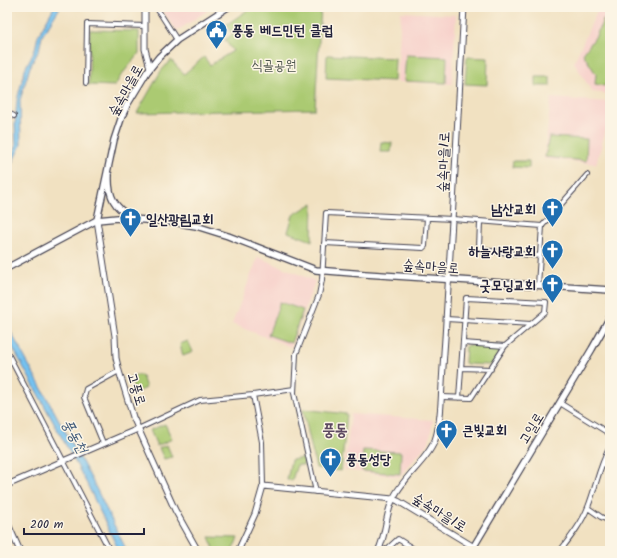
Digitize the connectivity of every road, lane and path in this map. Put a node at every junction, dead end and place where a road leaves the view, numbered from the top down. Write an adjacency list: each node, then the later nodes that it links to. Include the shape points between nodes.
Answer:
1 (145, 7): 5 (street)
2 (156, 7): 6 (street)
3 (228, 7): 6 (main road, 숲속마을로)
4 (464, 7): 15 (street, 숲속마을1로)
5 (145, 26): 7 (street, via 145,49); 8 (street, via 87,24)
6 (177, 40): 7 (main road, 숲속마을로)
7 (150, 68): 11 (main road, 숲속마을로, via 122,116)
8 (86, 83)
9 (7, 112): 10 (street)
10 (14, 116)
11 (110, 161): 14 (main road, via 109,187 113,201 122,212); 16 (main road, 숲속마을로)
12 (587, 175): 18 (street)
13 (427, 218): 15 (street); 19 (street, 숲속마을로, via 423,248); 19 (street, via 326,213)
14 (135, 219): 16 (main road, 숲속마을로); 23 (main road, 숲속마을로, via 196,226)
15 (453, 219): 17 (street); 25 (street, 숲속마을1로)
16 (97, 220): 20 (main road, 숲속마을로); 37 (street, 고풍로)
17 (480, 222): 18 (street); 21 (street, via 481,250)
18 (542, 226): 21 (street)
19 (324, 243): 23 (street)
20 (36, 252): 22 (main road, 숲속마을로); 22 (main road); 24 (main road, via 30,260)
21 (540, 256): 26 (street)
22 (7, 266)
23 (323, 271): 25 (main road, 숲속마을로); 38 (street, via 319,295 296,354)
24 (7, 272)
25 (448, 280): 26 (main road, 숲속마을로); 29 (street, 숲속마을1로)
26 (538, 285): 27 (main road, 숲속마을로)
27 (610, 290)
28 (610, 317): 42 (main road, 고일로)
29 (446, 318): 30 (street); 40 (street, 숲속마을1로)
30 (464, 320): 31 (street); 31 (street, via 466,298 546,302 545,312); 32 (street)
31 (532, 324): 33 (street)
32 (463, 343): 33 (street); 35 (street)
33 (506, 346): 36 (street)
34 (7, 352): 47 (street)
35 (461, 368): 36 (street); 41 (street)
36 (491, 368): 41 (street, via 471,398)
37 (119, 371): 43 (street, 고풍로); 45 (street, via 86,390 84,397)
38 (294, 389): 39 (street); 50 (street)
39 (253, 395): 43 (street, via 200,400); 49 (street, via 263,447)
40 (442, 397): 41 (street); 51 (street, 숲속마을1로, via 434,442 397,490)
41 (459, 398)
42 (560, 403): 44 (street); 55 (main road, 고일로)
43 (138, 429): 45 (street); 59 (street, 고풍로)
44 (610, 434)
45 (104, 443): 47 (street)
46 (610, 447): 52 (street, via 601,465)
47 (66, 460): 48 (street); 58 (street)
48 (7, 485)
49 (263, 486): 50 (street, 숲속마을1로); 60 (street, via 255,514)
50 (316, 492): 51 (street, 숲속마을1로)
51 (393, 499): 55 (street, 숲속마을1로); 56 (street, 숲속마을1로)
52 (588, 508): 53 (street); 62 (street)
53 (610, 521)
54 (7, 522): 57 (street)
55 (472, 549)
56 (378, 550): 61 (street, via 386,550 398,539)
57 (20, 551)
58 (110, 551)
59 (198, 551)
60 (238, 551)
61 (418, 551)
62 (560, 551)

